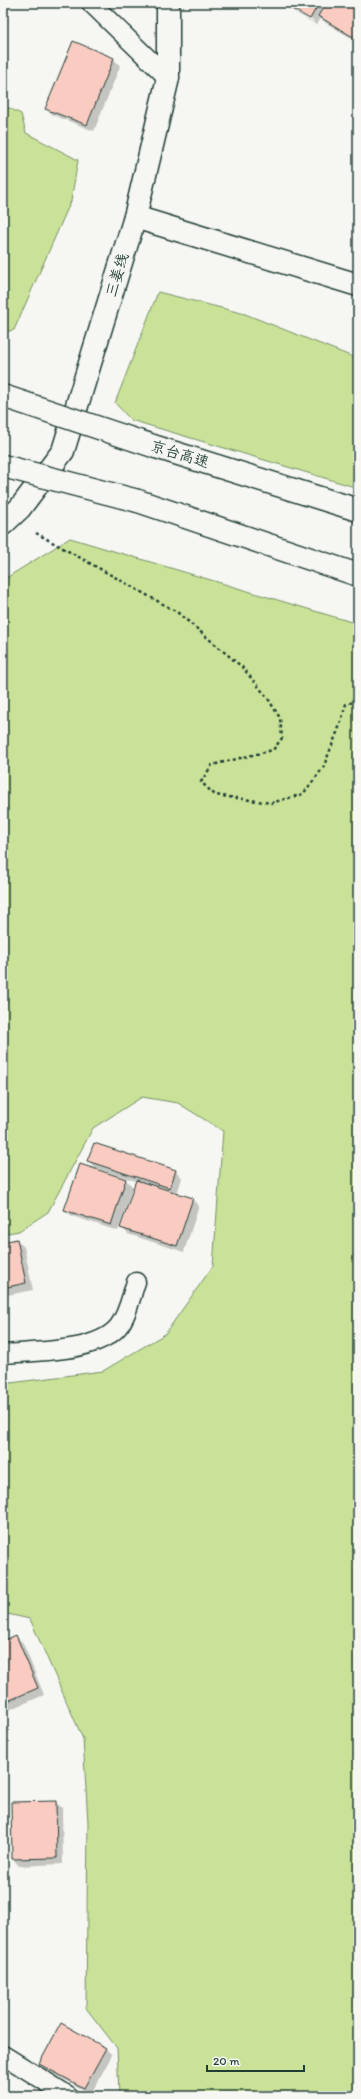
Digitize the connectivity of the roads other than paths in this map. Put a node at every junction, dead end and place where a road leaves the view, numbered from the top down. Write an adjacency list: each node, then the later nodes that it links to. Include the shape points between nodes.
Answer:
1 (91, 3): 3 (lane)
2 (168, 3): 3 (main road, 三姜线)
3 (168, 78): 4 (main road, 三姜线)
4 (135, 217): 5 (main road); 9 (main road, 三姜线, via 63,451 20,508)
5 (358, 285)
6 (3, 396): 8 (main road, 京台高速, bridge)
7 (3, 466): 10 (main road, bridge, via 138,501)
8 (358, 510)
9 (6, 521)
10 (358, 575)
11 (136, 1282): 12 (lane, via 129,1306 118,1327 106,1338 80,1347)
12 (3, 1354)
13 (3, 2055): 14 (lane)
14 (69, 2096)

